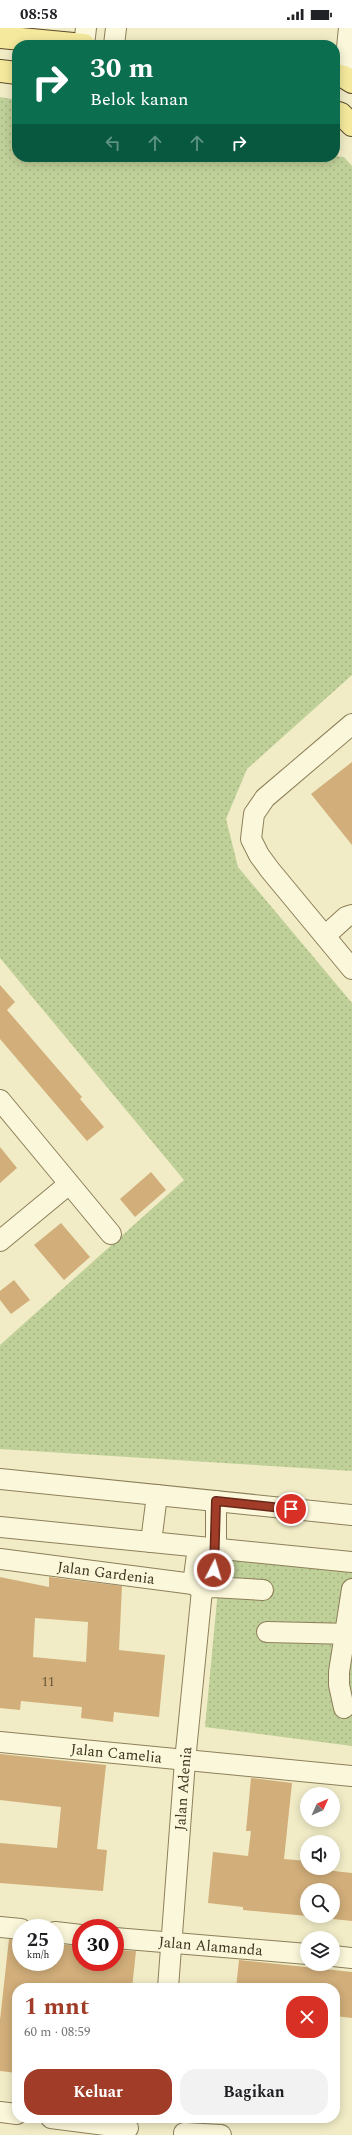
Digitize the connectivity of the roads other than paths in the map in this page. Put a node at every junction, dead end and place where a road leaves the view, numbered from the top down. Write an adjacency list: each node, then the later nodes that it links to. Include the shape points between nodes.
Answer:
1 (86, 28): 6 (street)
2 (116, 28): 7 (street)
3 (349, 28): 10 (street)
4 (0, 38): 5 (main road)
5 (24, 40)
6 (85, 40)
7 (115, 40)
8 (0, 71): 9 (main road)
9 (12, 72)
10 (344, 78)
11 (340, 114): 12 (main road)
12 (352, 125)
13 (352, 724): 15 (street, via 265,798 254,814 251,839 259,855)
14 (352, 915): 15 (street, via 346,917)
15 (325, 936): 16 (street)
16 (352, 969)
17 (0, 1100): 18 (street)
18 (69, 1184): 19 (street); 20 (street)
19 (111, 1234)
20 (0, 1241)
21 (0, 1479): 22 (street)
22 (157, 1495): 23 (street); 26 (street)
23 (216, 1501): 24 (street); 27 (street, Jalan Adenia)
24 (352, 1515)
25 (0, 1526): 26 (street)
26 (152, 1542): 27 (street)
27 (207, 1548): 29 (street); 30 (street, Jalan Adenia)
28 (0, 1559): 30 (street, Jalan Gardenia)
29 (352, 1562)
30 (202, 1587): 32 (street, Jalan Gardenia); 37 (street, Jalan Adenia)
31 (352, 1589): 34 (street)
32 (263, 1590)
33 (267, 1632): 34 (street)
34 (349, 1633): 35 (street, via 339,1685)
35 (344, 1708)
36 (0, 1742): 37 (street, Jalan Camelia)
37 (185, 1762): 38 (street, Jalan Camelia); 42 (street, Jalan Adenia)
38 (352, 1776)
39 (0, 1927): 40 (street)
40 (12, 1928)
41 (124, 1939): 42 (street, Jalan Alamanda)
42 (171, 1944): 43 (street, Jalan Alamanda); 46 (street, Jalan Adenia)
43 (300, 1953)
44 (340, 1957): 45 (street)
45 (352, 1958)
46 (168, 1983)
47 (0, 2112): 48 (street)
48 (12, 2113)
49 (95, 2123): 50 (street)
50 (130, 2127)
51 (181, 2129): 52 (street)
52 (221, 2135)

